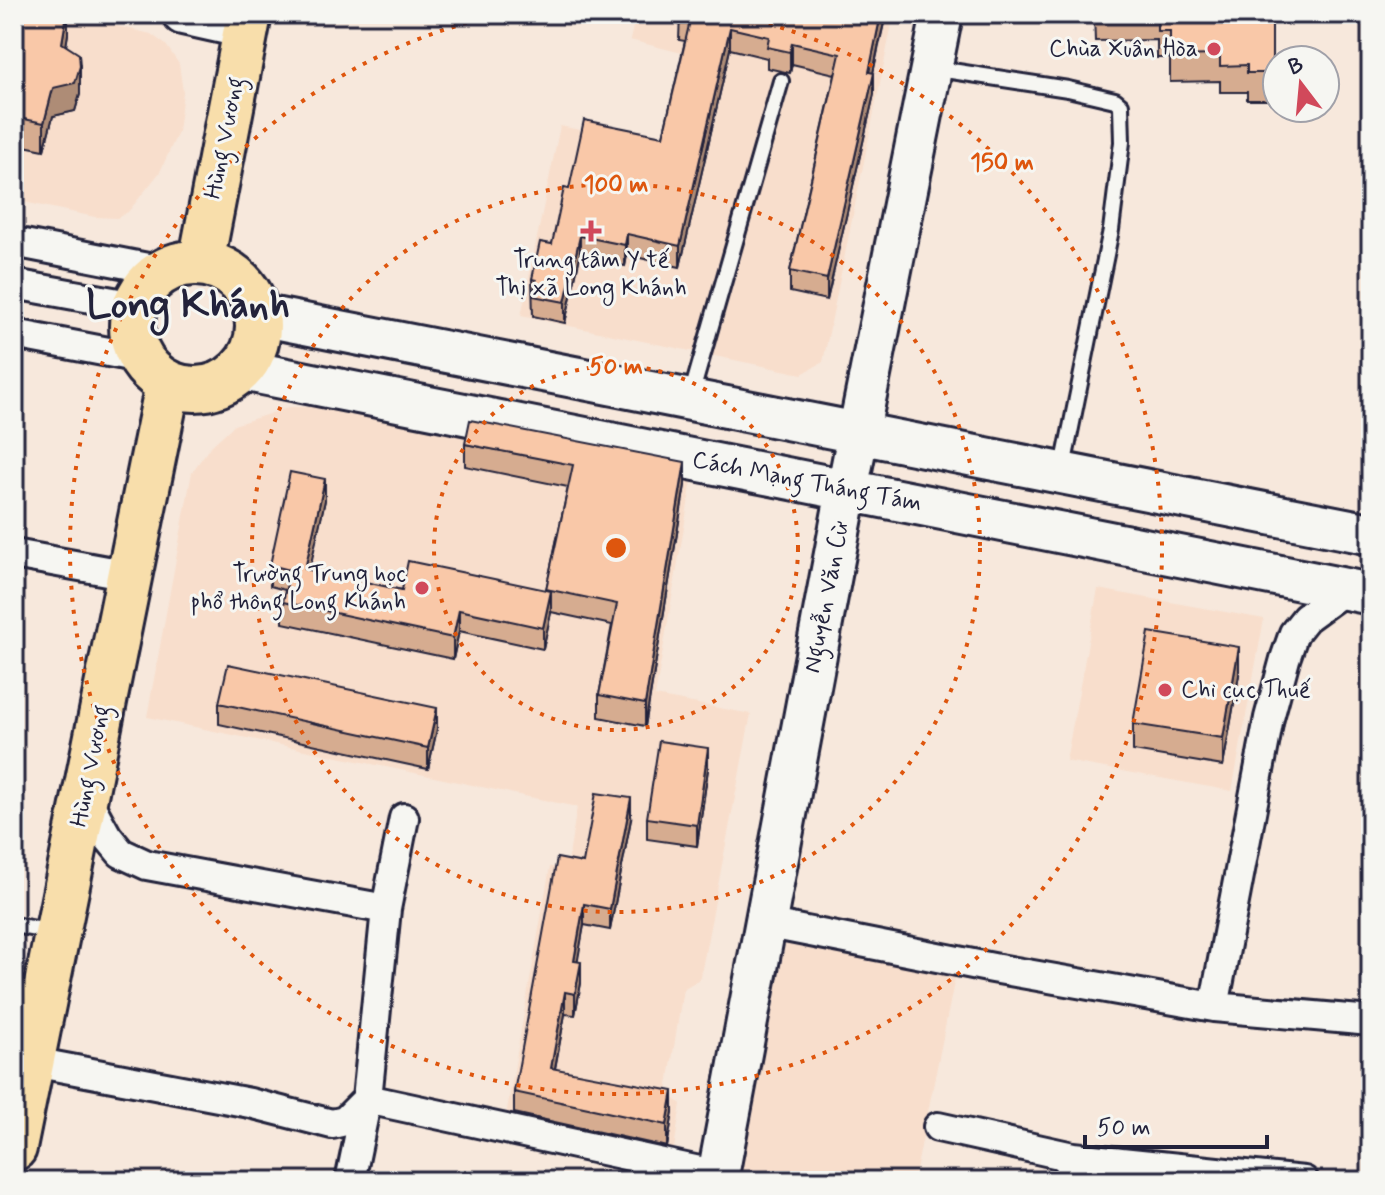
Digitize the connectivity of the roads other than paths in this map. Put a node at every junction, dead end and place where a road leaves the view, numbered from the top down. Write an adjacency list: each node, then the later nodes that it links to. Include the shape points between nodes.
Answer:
1 (183, 14): 3 (street)
2 (942, 14): 4 (street, Nguyễn Văn Cừ)
3 (248, 21): 7 (main road, Hùng Vương)
4 (932, 68): 15 (street, Nguyễn Văn Cừ); 16 (lane, via 1068,89 1121,105 1111,230)
5 (781, 81): 14 (lane)
6 (14, 242): 7 (street)
7 (182, 267): 9 (main road, via 141,293); 10 (main road, via 228,271 248,290)
8 (14, 284): 9 (street)
9 (135, 306): 13 (main road, via 133,335)
10 (259, 315): 12 (main road, via 257,344); 14 (street)
11 (14, 334): 13 (street)
12 (242, 370): 13 (main road, via 220,385 194,390); 17 (street, Cách Mạng Tháng Tám)
13 (154, 371): 20 (main road, Hùng Vương)
14 (690, 400): 15 (street)
15 (860, 433): 16 (street); 17 (street, Nguyễn Văn Cừ)
16 (1062, 473): 18 (street)
17 (847, 490): 21 (street, Cách Mạng Tháng Tám); 25 (street, Nguyễn Văn Cừ)
18 (1370, 527)
19 (14, 554): 20 (street)
20 (129, 575): 22 (main road, Hùng Vương)
21 (1359, 592): 28 (street, via 1306,618 1294,633 1266,733)
22 (85, 796): 24 (street, via 121,853 147,865); 27 (main road, Hùng Vương)
23 (404, 818): 24 (street)
24 (386, 909): 31 (street)
25 (765, 923): 28 (street); 35 (street, Nguyễn Văn Cừ)
26 (14, 925): 27 (lane)
27 (57, 933): 30 (main road, Hùng Vương)
28 (1214, 1007): 29 (street)
29 (1371, 1021)
30 (32, 1059): 31 (street, via 332,1124 345,1121); 33 (main road, Hùng Vương)
31 (367, 1099): 35 (street); 36 (street)
32 (938, 1127): 34 (street)
33 (14, 1148)
34 (1070, 1169): 37 (street)
35 (718, 1178)
36 (350, 1181)
37 (1304, 1181)

